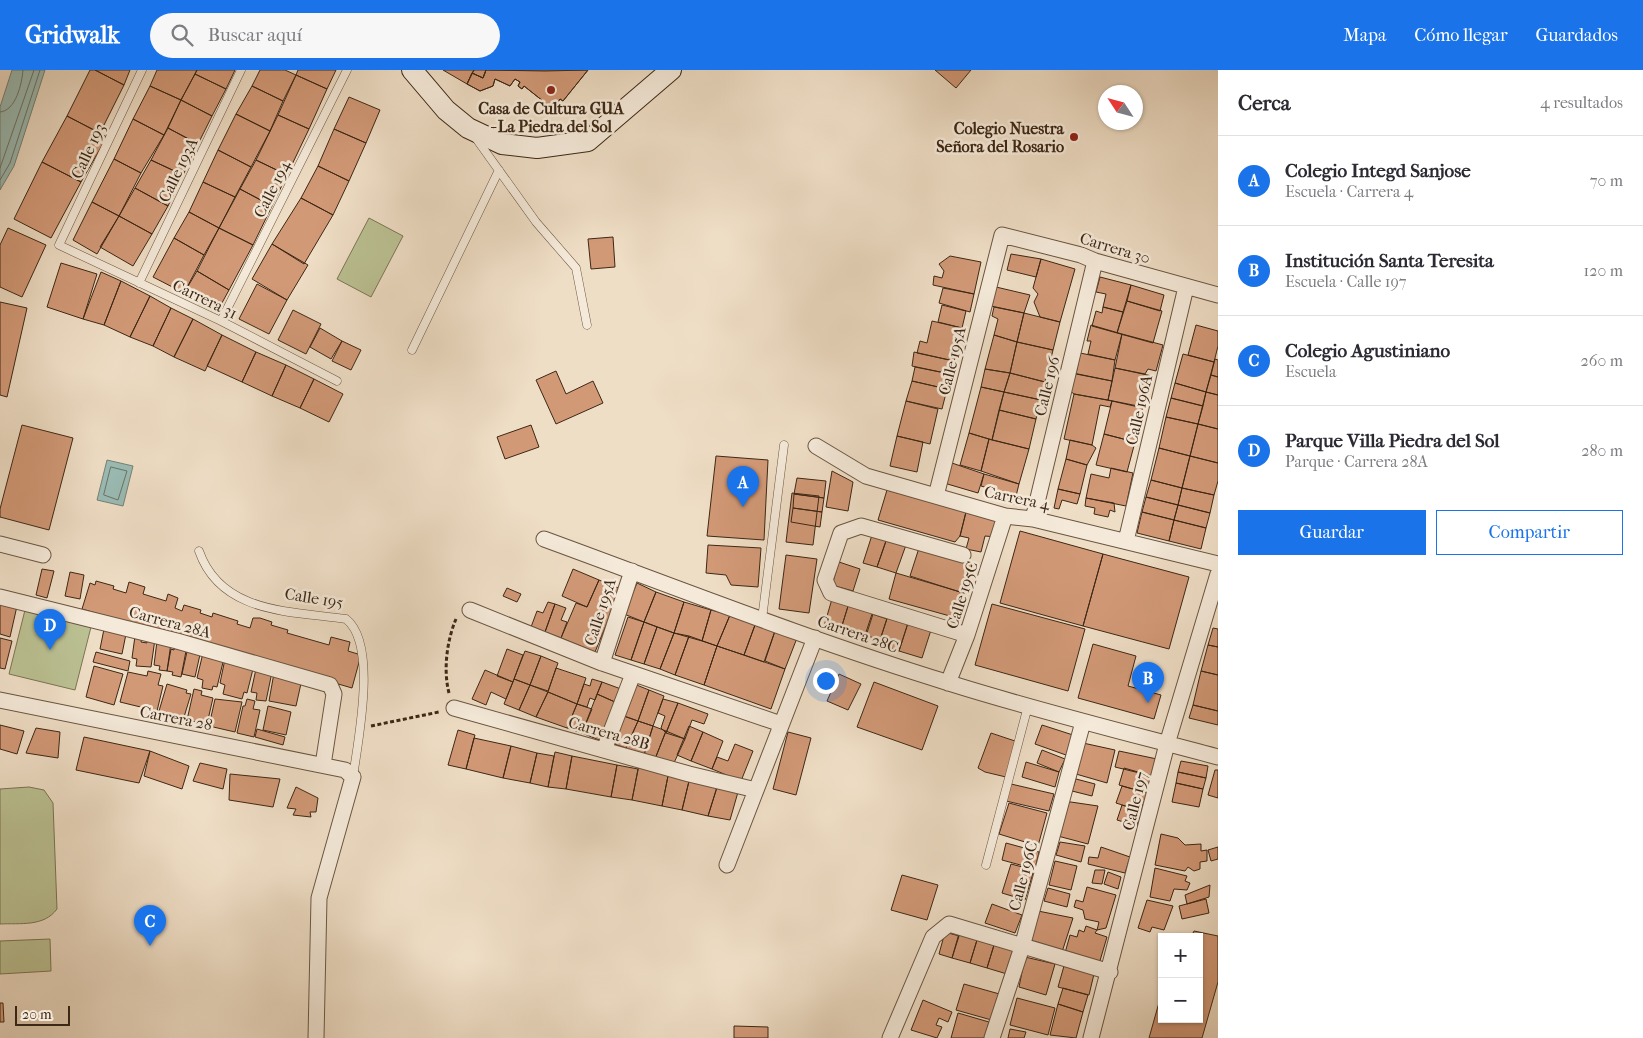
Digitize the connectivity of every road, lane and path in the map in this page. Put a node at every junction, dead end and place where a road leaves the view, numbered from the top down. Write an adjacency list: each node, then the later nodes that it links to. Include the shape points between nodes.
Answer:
1 (142, 70): 9 (lane, Calle 193)
2 (241, 70): 11 (lane, Calle 193A)
3 (347, 70): 14 (lane, Calle 194)
4 (412, 70): 6 (main road, via 446,110)
5 (671, 70): 6 (main road, via 588,141 537,148 502,144)
6 (468, 128): 7 (lane)
7 (499, 170): 15 (lane, via 536,222 576,268); 16 (lane)
8 (1002, 235): 10 (street, Carrera 30); 20 (street, Calle 195A)
9 (59, 244): 11 (lane, Carrera 31)
10 (1095, 261): 12 (street, Carrera 30); 22 (street, Calle 196)
11 (139, 283): 14 (lane, Carrera 31)
12 (1186, 287): 13 (street, Carrera 30); 24 (street, Calle 196A)
13 (1218, 295)
14 (221, 321): 17 (lane, Carrera 31)
15 (587, 325)
16 (412, 350)
17 (337, 381)
18 (784, 445): 34 (lane)
19 (816, 446): 20 (street, Carrera 4, via 866,476)
20 (936, 496): 21 (street, Carrera 4)
21 (1005, 516): 22 (street, Carrera 4); 35 (street, Calle 195C)
22 (1033, 519): 24 (street, Carrera 4)
23 (544, 539): 30 (street, Carrera 28C)
24 (1126, 541): 29 (street, Carrera 4)
25 (0, 544): 27 (street)
26 (199, 551): 45 (lane, Calle 195, via 203,562 220,583 238,598 253,605 346,619 353,624 361,641 363,699)
27 (43, 555)
28 (963, 555): 35 (street, via 861,526 841,533 825,580 831,593)
29 (1218, 564)
30 (632, 571): 34 (street, Carrera 28C); 37 (street, Calle 195A)
31 (1218, 574): 46 (street, Calle 197)
32 (0, 597): 49 (street, Carrera 28A, via 177,641 330,685 334,694)
33 (470, 610): 37 (street); 42 (path, via 458,613 450,634 446,682)
34 (762, 618): 36 (street, Carrera 28C)
35 (967, 635): 39 (street, Calle 195C)
36 (815, 638): 39 (street, Carrera 28C); 44 (street)
37 (602, 663): 38 (street)
38 (633, 674): 44 (street); 47 (street)
39 (948, 683): 41 (street, Carrera 28C)
40 (0, 700): 49 (street, Carrera 28)
41 (1028, 706): 43 (street, Carrera 28C); 53 (lane)
42 (454, 708): 45 (path); 47 (street, Carrera 28B)
43 (1083, 722): 46 (street, Carrera 28C); 54 (street, Calle 196C)
44 (781, 724): 51 (street)
45 (359, 729): 50 (lane, Calle 195)
46 (1167, 744): 48 (street, Carrera 28C); 55 (street, Calle 197)
47 (604, 750): 51 (street, Carrera 28B)
48 (1218, 757)
49 (323, 765): 50 (street, Carrera 28)
50 (349, 773): 56 (street, Calle 195, via 319,898)
51 (756, 790): 52 (street)
52 (727, 865)
53 (986, 865)
54 (1022, 947): 55 (street); 57 (street, via 949,924 933,937); 58 (street, Calle 196C)
55 (1110, 972): 59 (street, Calle 197)
56 (316, 1038)
57 (890, 1038)
58 (992, 1038)
59 (1091, 1038)

